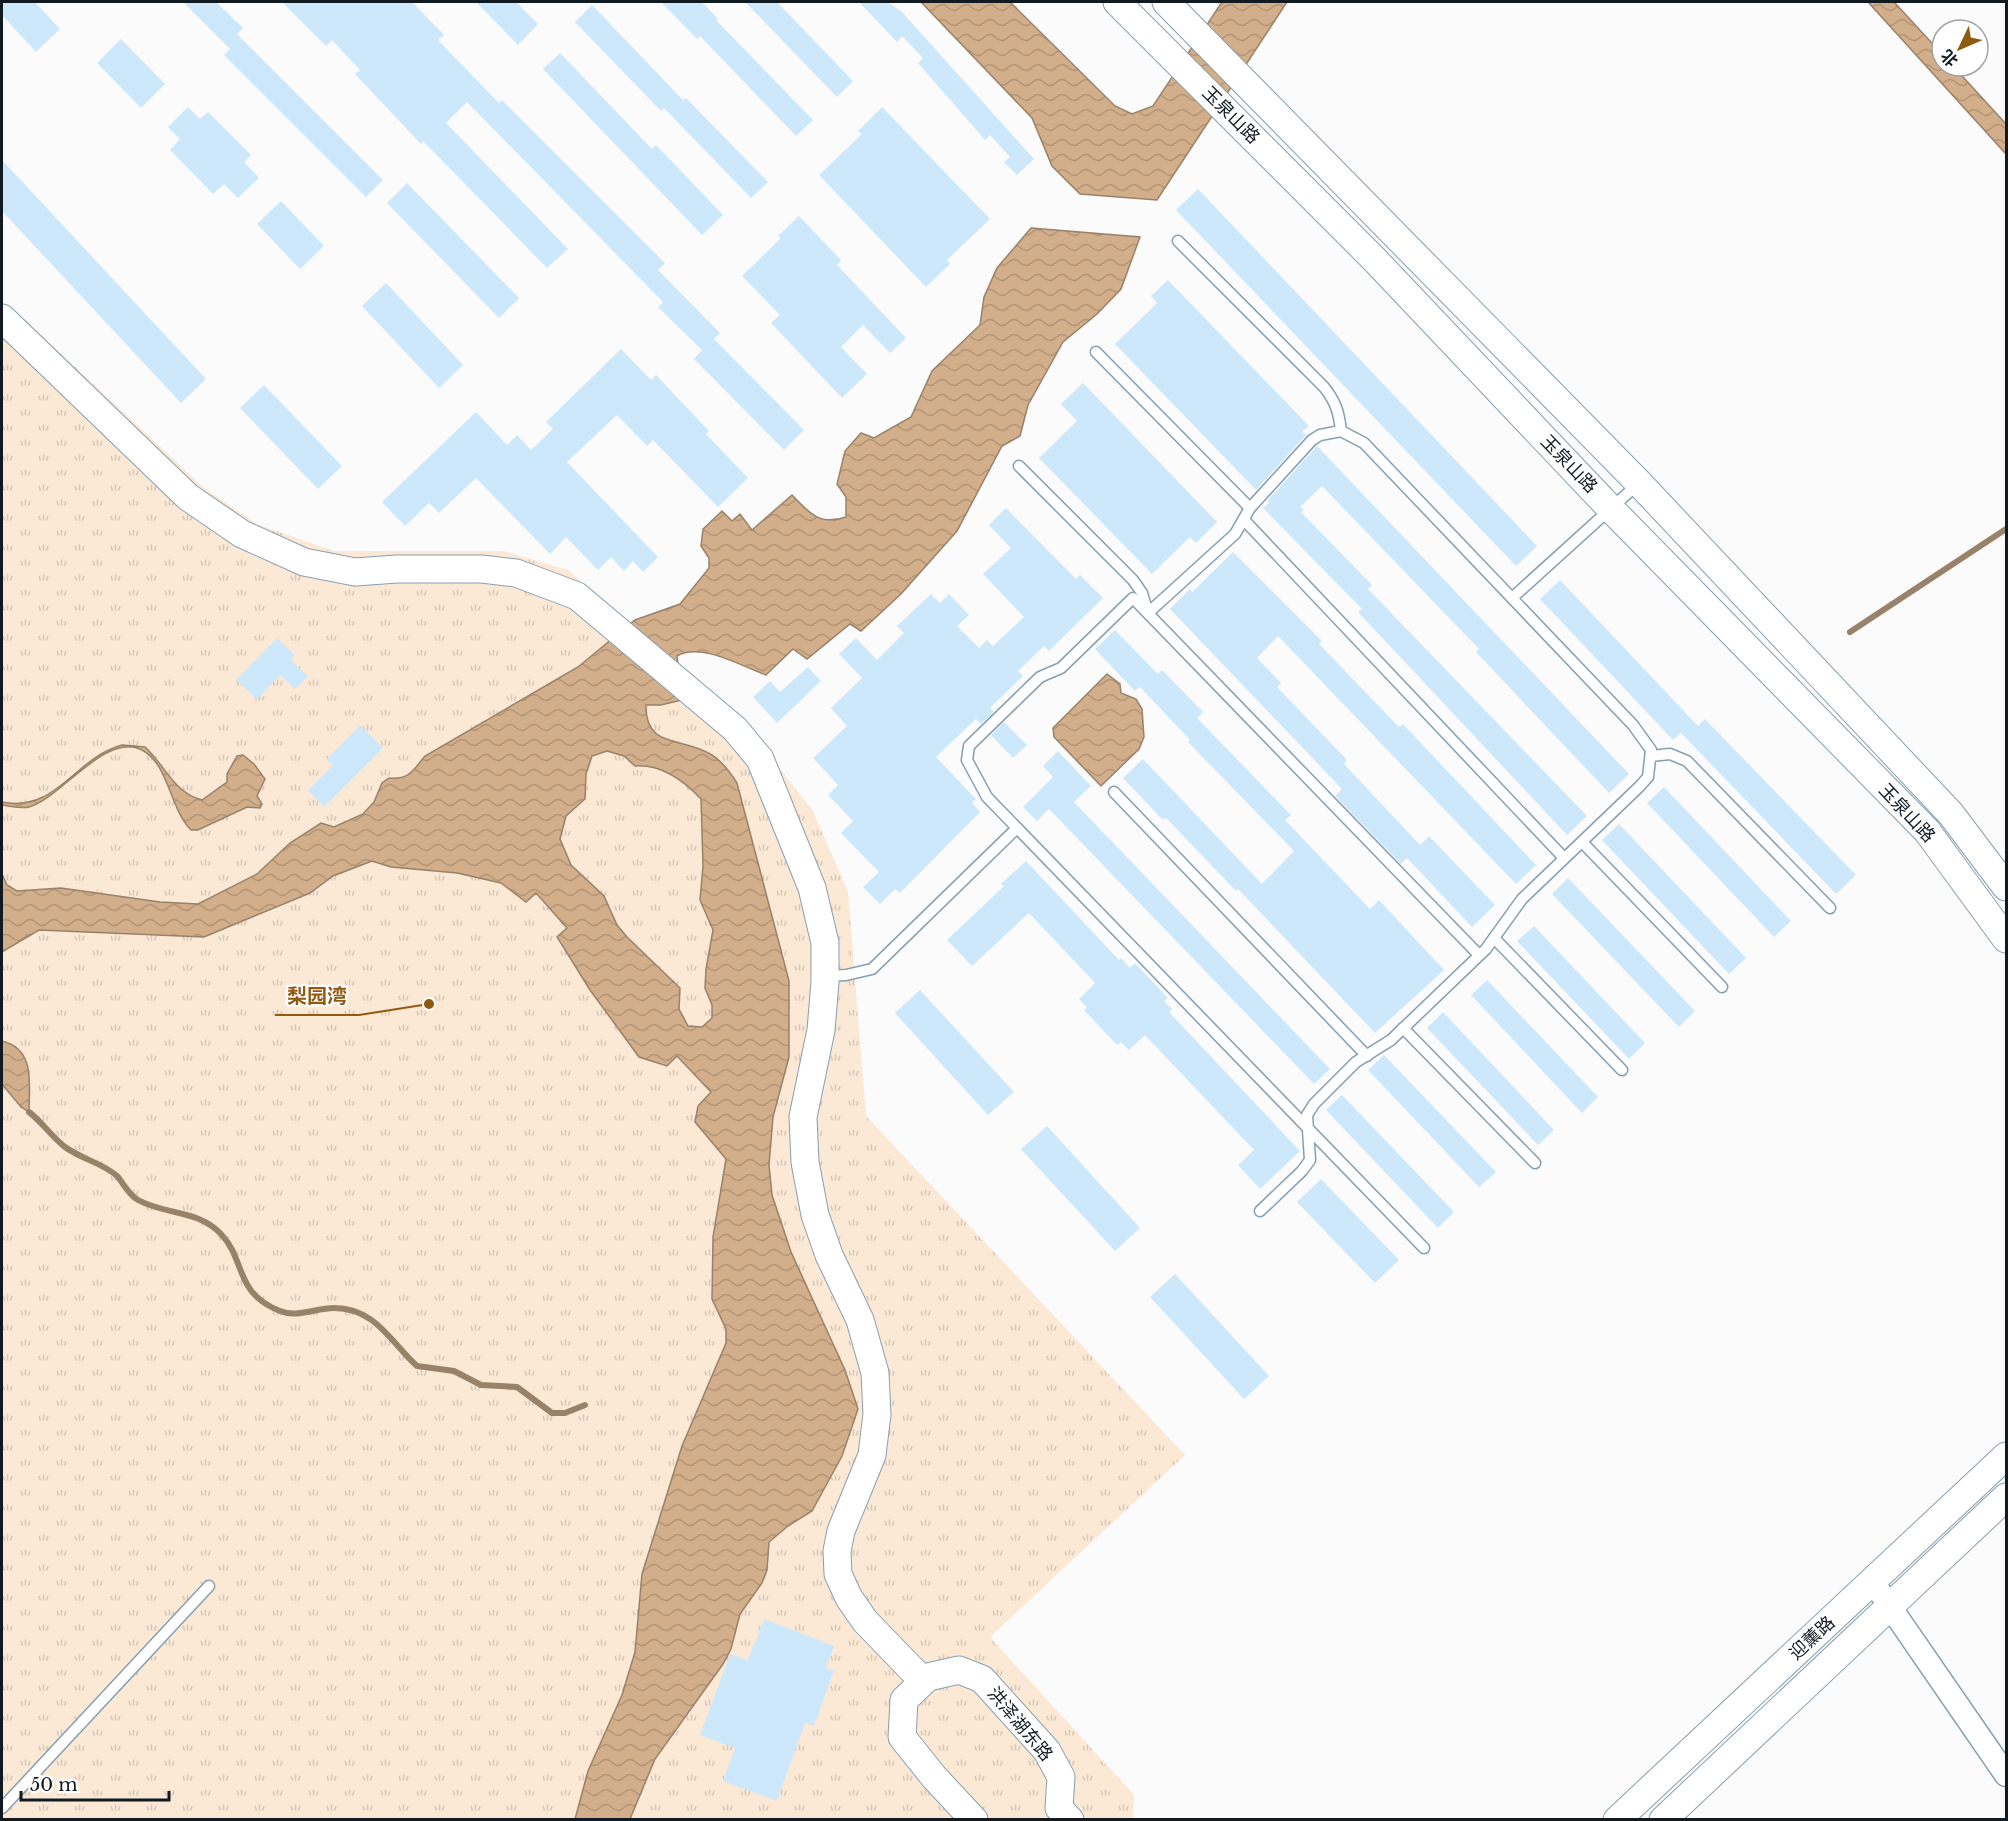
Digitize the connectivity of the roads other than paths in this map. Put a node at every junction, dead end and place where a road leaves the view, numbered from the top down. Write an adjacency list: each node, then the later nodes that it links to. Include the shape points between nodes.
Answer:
1 (1117, 2): 10 (street, 玉泉山路, via 1374,259)
2 (1166, 2): 8 (street, 玉泉山路)
3 (1178, 241): 6 (lane, via 1324,387 1339,411)
4 (2, 318): 24 (street, via 188,497 242,534 304,562 355,572 482,569 516,573 577,596 735,729 760,759 812,888 825,944)
5 (1096, 352): 9 (lane)
6 (1341, 431): 9 (lane, via 1312,440); 12 (lane, via 1364,443)
7 (1019, 466): 13 (lane, via 1133,580)
8 (1639, 483): 10 (lane); 19 (street, 玉泉山路, via 1951,814)
9 (1251, 508): 11 (lane)
10 (1610, 508): 12 (lane); 22 (street, 玉泉山路, via 1927,831)
11 (1245, 521): 13 (lane); 18 (lane)
12 (1512, 598): 14 (lane, via 1644,737)
13 (1148, 613): 16 (lane, via 1133,598 1061,668 1040,677 969,746 967,760 979,785); 23 (lane)
14 (1651, 756): 17 (lane, via 1648,777); 20 (lane, via 1670,754 1687,761)
15 (1114, 792): 27 (lane)
16 (1017, 828): 24 (lane, via 872,969); 29 (lane)
17 (1582, 842): 18 (lane); 25 (lane)
18 (1564, 858): 21 (lane, via 1522,899)
19 (2007, 887)
20 (1830, 908)
21 (1494, 938): 23 (lane); 28 (lane)
22 (2007, 939)
23 (1479, 955): 26 (lane)
24 (826, 976): 38 (street, via 821,1030 803,1117 805,1162 815,1215 860,1320 875,1373 877,1414 872,1455 841,1531 838,1574 865,1621)
25 (1722, 987)
26 (1403, 1028): 27 (lane); 30 (lane)
27 (1367, 1056): 29 (lane, via 1314,1104)
28 (1622, 1070)
29 (1306, 1127): 31 (lane, via 1310,1160); 32 (lane)
30 (1535, 1163)
31 (1260, 1211)
32 (1424, 1248)
33 (2007, 1456): 35 (street, 迎薰路)
34 (2007, 1497): 37 (street, 迎薰路)
35 (1873, 1582): 37 (street); 43 (street, 迎薰路)
36 (209, 1586): 40 (lane)
37 (1891, 1606): 39 (street); 44 (street, 迎薰路)
38 (923, 1681): 41 (street, via 904,1700 903,1737 934,1778); 42 (street, 洪泽湖东路, via 959,1670 982,1679 1047,1751 1061,1777 1059,1808)
39 (2007, 1775)
40 (2, 1808)
41 (974, 1820)
42 (1070, 1820)
43 (1617, 1820)
44 (1663, 1820)

